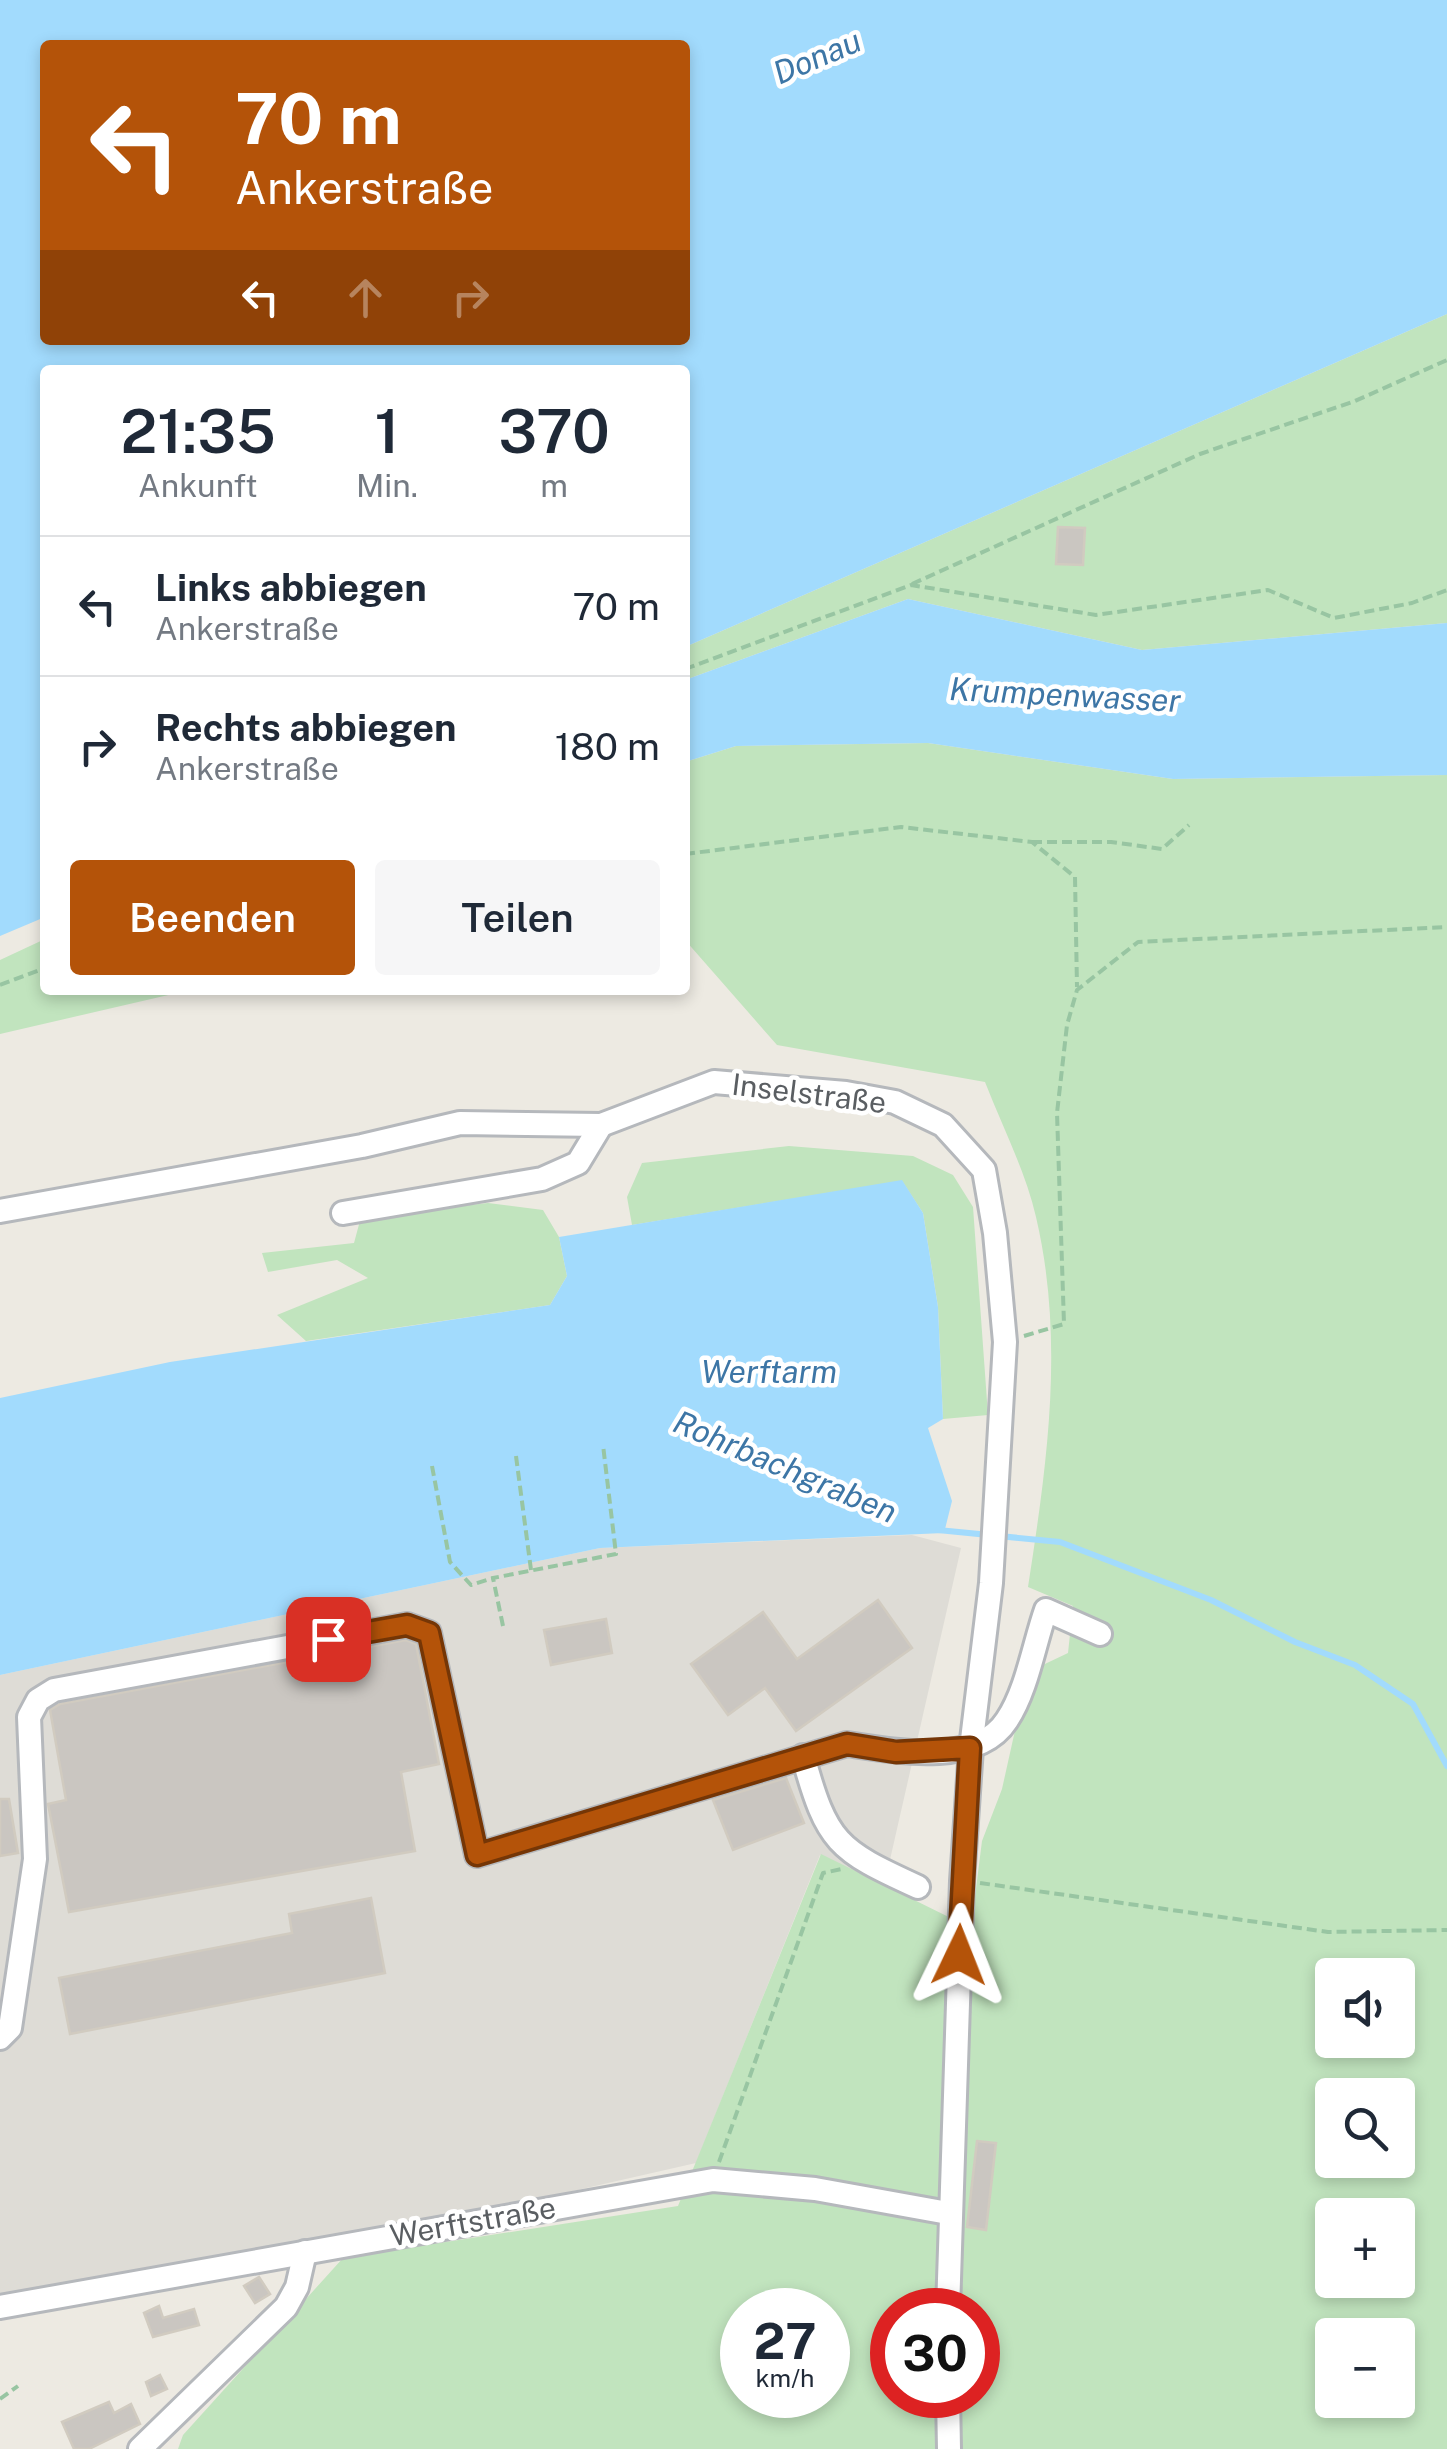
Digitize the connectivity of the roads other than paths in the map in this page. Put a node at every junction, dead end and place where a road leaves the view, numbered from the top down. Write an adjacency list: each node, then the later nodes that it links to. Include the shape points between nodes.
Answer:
1 (601, 1125): 2 (street, Inselstraße, via 460,1123); 3 (street, via 578,1163 542,1179); 5 (street, Inselstraße, via 714,1082 862,1096 895,1102 943,1126 984,1170 1005,1342 991,1584)
2 (0, 1211)
3 (343, 1214)
4 (1100, 1634): 5 (street, via 1046,1610 1008,1719 991,1739)
5 (970, 1748): 6 (street, via 896,1752 847,1744); 9 (street)
6 (803, 1756): 7 (street, via 818,1812 834,1840); 8 (street, via 477,1855 429,1633 407,1625 54,1690 29,1717 36,1859 10,2028)
7 (918, 1887)
8 (0, 2038)
9 (948, 2213): 10 (street, Werftstraße, via 814,2189 713,2180); 11 (street)
10 (305, 2252): 12 (street, Werftstraße); 14 (street, via 286,2308)
11 (948, 2288)
12 (0, 2307)
13 (948, 2418): 15 (street)
14 (140, 2449)
15 (949, 2449)

